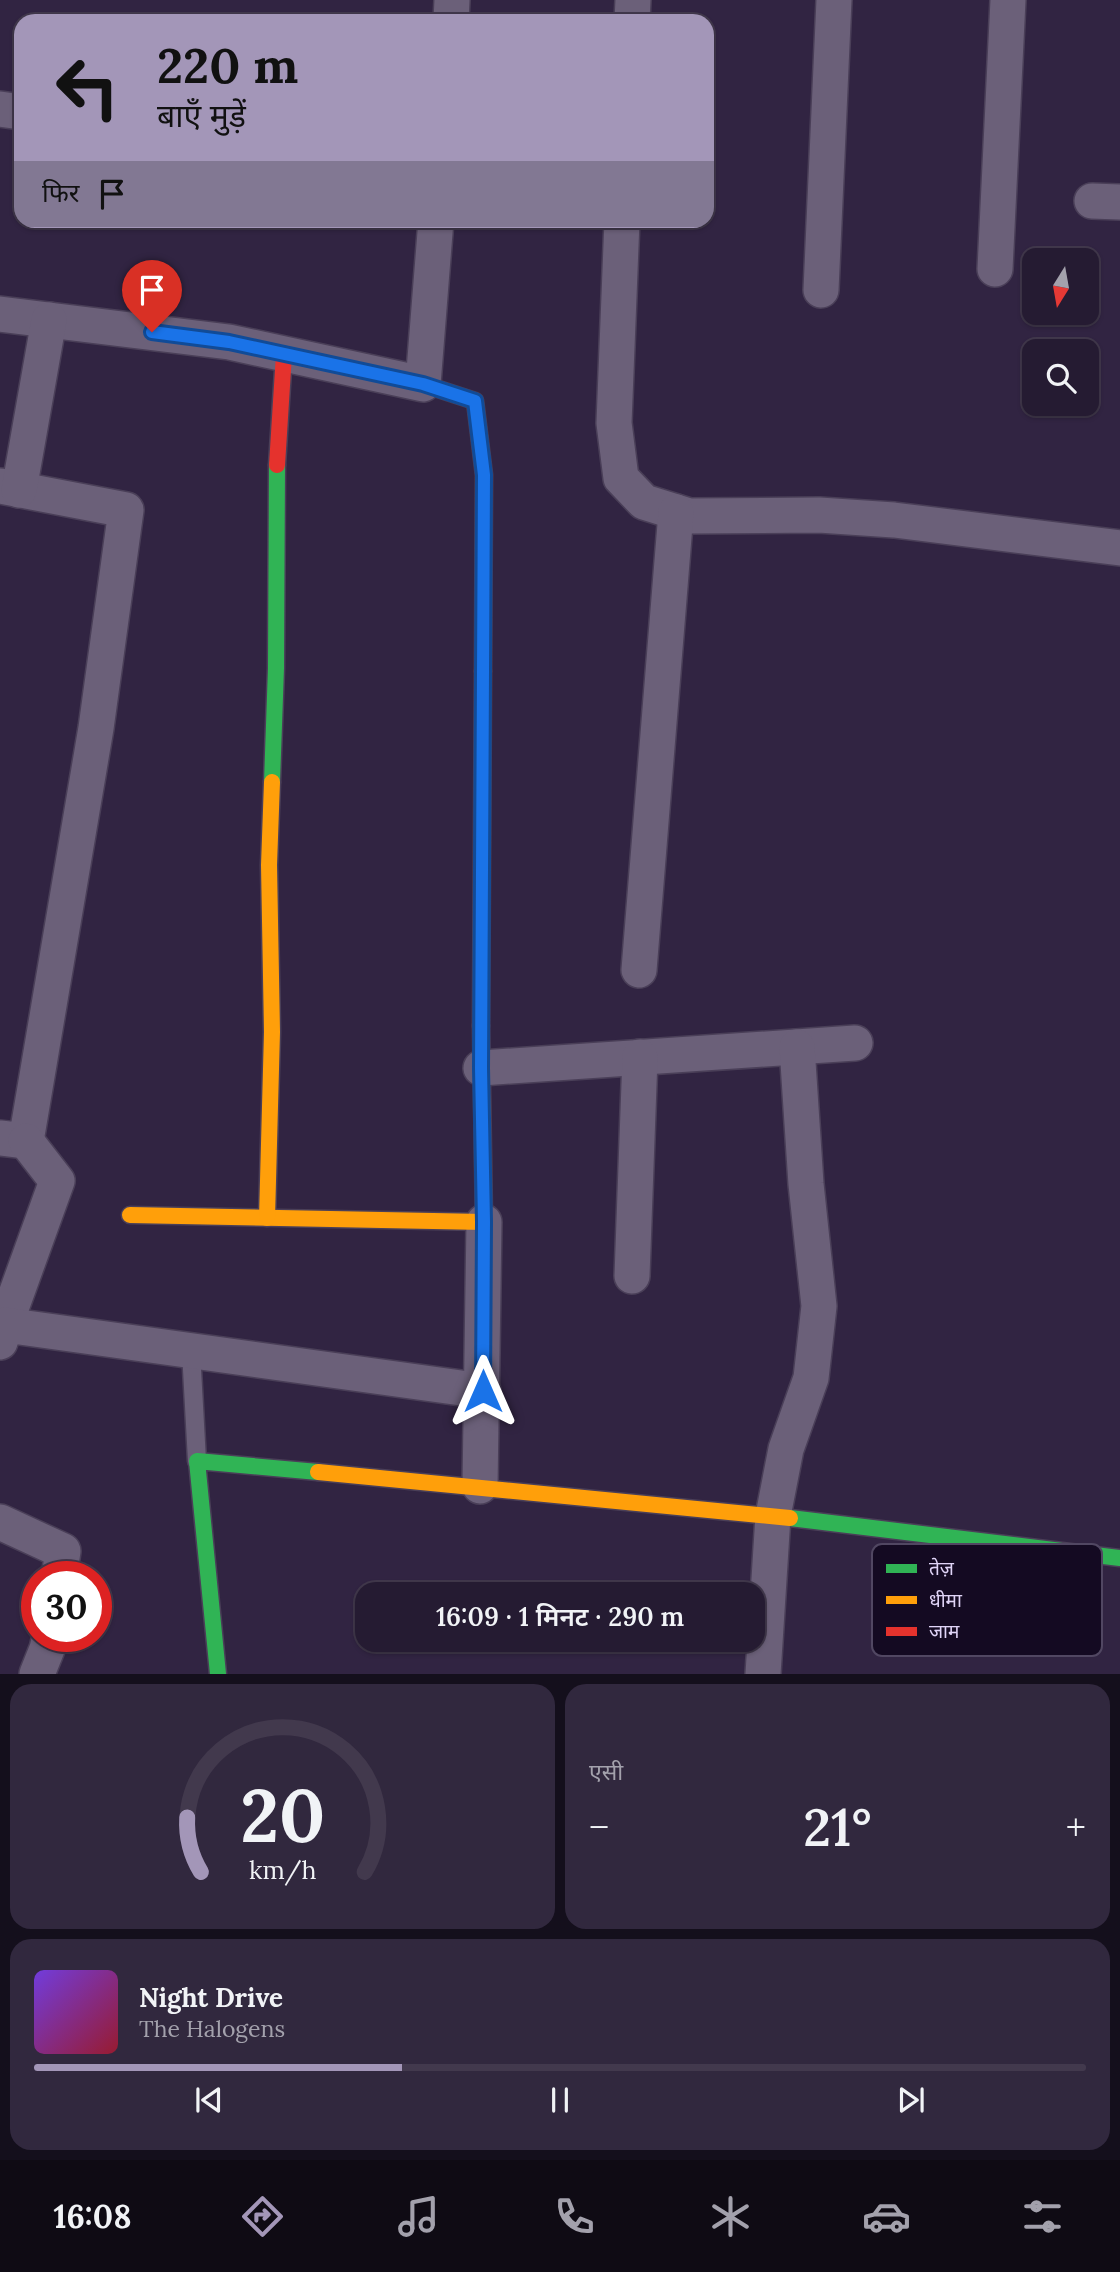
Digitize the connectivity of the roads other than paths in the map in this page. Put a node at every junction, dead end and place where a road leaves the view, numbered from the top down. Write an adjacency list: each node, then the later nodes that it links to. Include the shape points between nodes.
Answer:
1 (834, 0): 6 (street)
2 (1008, 0): 5 (street)
3 (435, 228): 10 (street)
4 (622, 228): 12 (street, via 614,423 621,478 644,502)
5 (995, 269)
6 (821, 290)
7 (0, 314): 8 (street)
8 (49, 320): 9 (street, via 229,342); 11 (street)
9 (284, 354): 10 (street); 21 (street, via 277,471 269,865 272,1032)
10 (423, 384): 18 (street, via 475,401 484,475)
11 (10, 488): 19 (street, via 126,510 96,728)
12 (676, 512): 13 (street, via 689,516 819,514 882,519); 14 (street)
13 (1120, 548)
14 (639, 970)
15 (855, 1043): 16 (street)
16 (797, 1047): 17 (street); 29 (street, via 819,1306 811,1378 786,1449)
17 (640, 1057): 18 (street); 23 (street)
18 (481, 1068): 22 (street)
19 (13, 1139): 24 (street, via 57,1181)
20 (130, 1215): 21 (street)
21 (267, 1218): 22 (street)
22 (484, 1222): 26 (street)
23 (632, 1276)
24 (3, 1334): 25 (street)
25 (191, 1351): 26 (street); 27 (lane)
26 (483, 1391): 28 (street)
27 (197, 1461): 28 (street); 37 (street)
28 (480, 1486): 29 (street)
29 (773, 1516): 31 (street); 38 (street)
30 (0, 1522): 34 (street, via 63,1551)
31 (1004, 1544)
32 (1102, 1556): 33 (street)
33 (1120, 1558)
34 (61, 1561)
35 (46, 1652): 36 (street)
36 (37, 1674)
37 (218, 1674)
38 (764, 1674)

